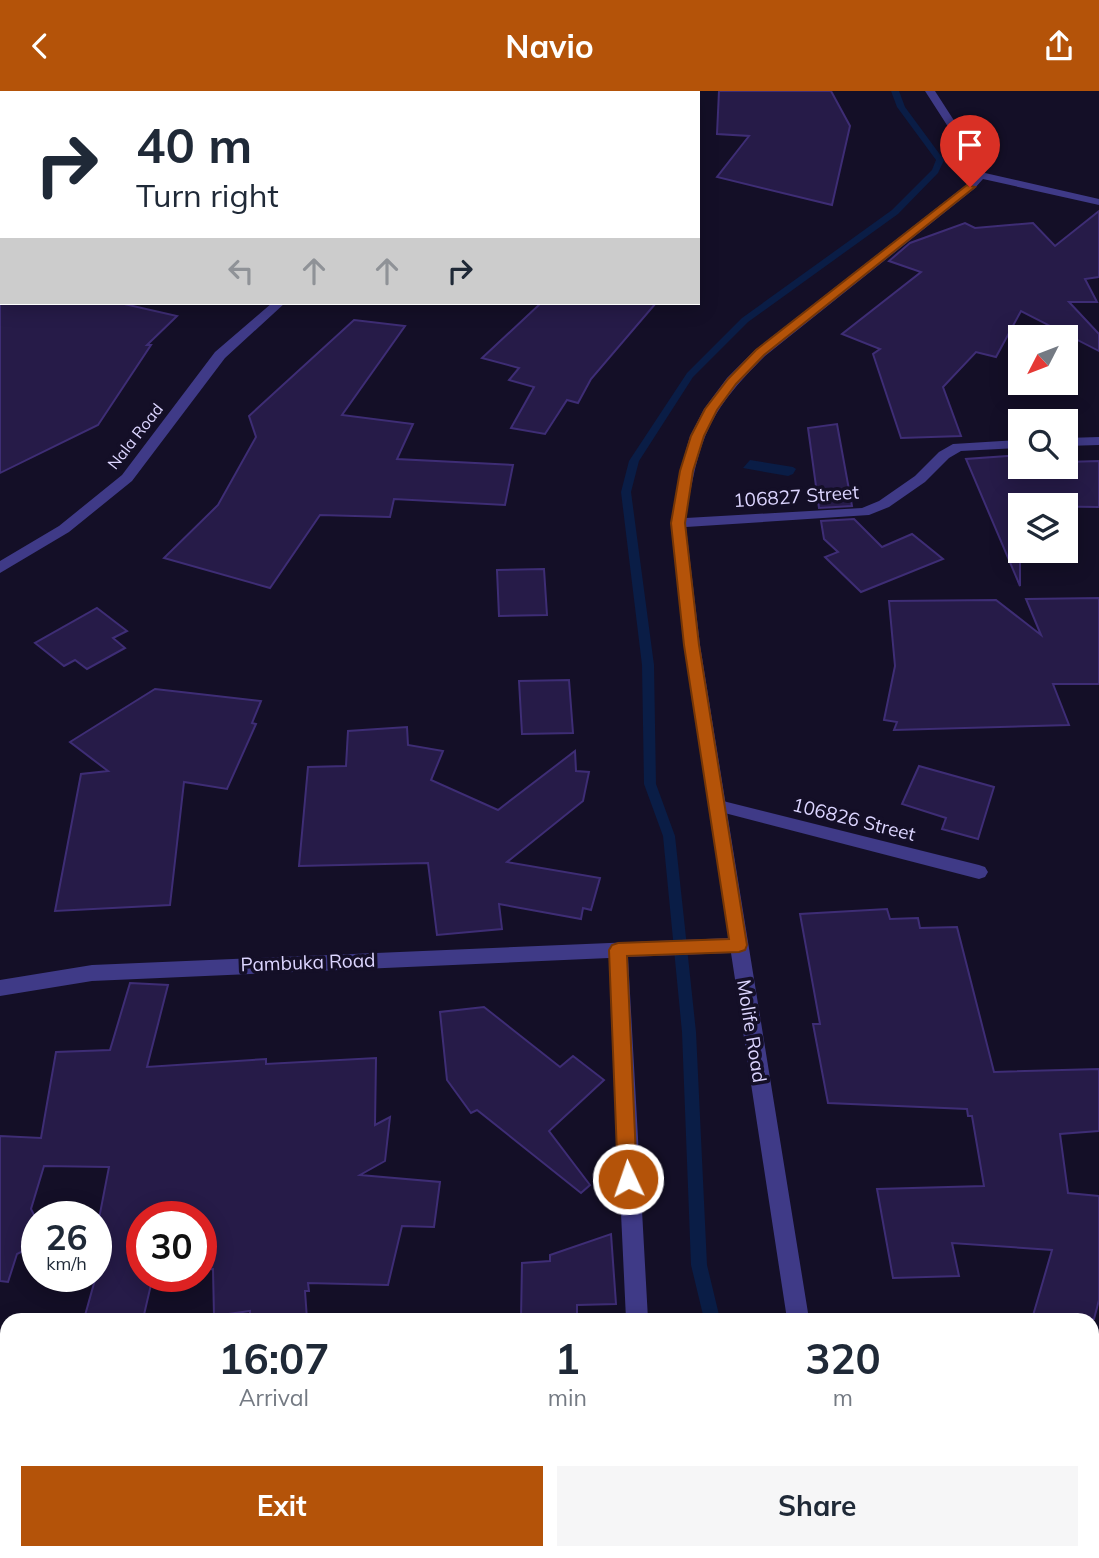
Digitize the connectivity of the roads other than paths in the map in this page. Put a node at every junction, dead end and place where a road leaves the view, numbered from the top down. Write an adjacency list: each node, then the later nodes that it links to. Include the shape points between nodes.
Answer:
1 (930, 91): 2 (street)
2 (980, 175): 3 (street); 8 (street, Molife Road, via 778,338 732,381 697,436)
3 (1099, 202)
4 (277, 305): 9 (street, Nala Road, via 220,355 127,478 64,529)
5 (1099, 441): 6 (street)
6 (1078, 442)
7 (1008, 445): 8 (street, 106827 Street, via 958,447 884,505 864,512)
8 (678, 523): 10 (street, Molife Road, via 692,645)
9 (0, 568)
10 (719, 806): 11 (street, 106826 Street); 12 (street, Molife Road)
11 (979, 872)
12 (730, 946): 13 (street, Pambuka Road); 16 (street, Molife Road)
13 (618, 950): 14 (street, Pambuka Road, via 119,971); 15 (street)
14 (0, 988)
15 (637, 1313)
16 (797, 1313)

